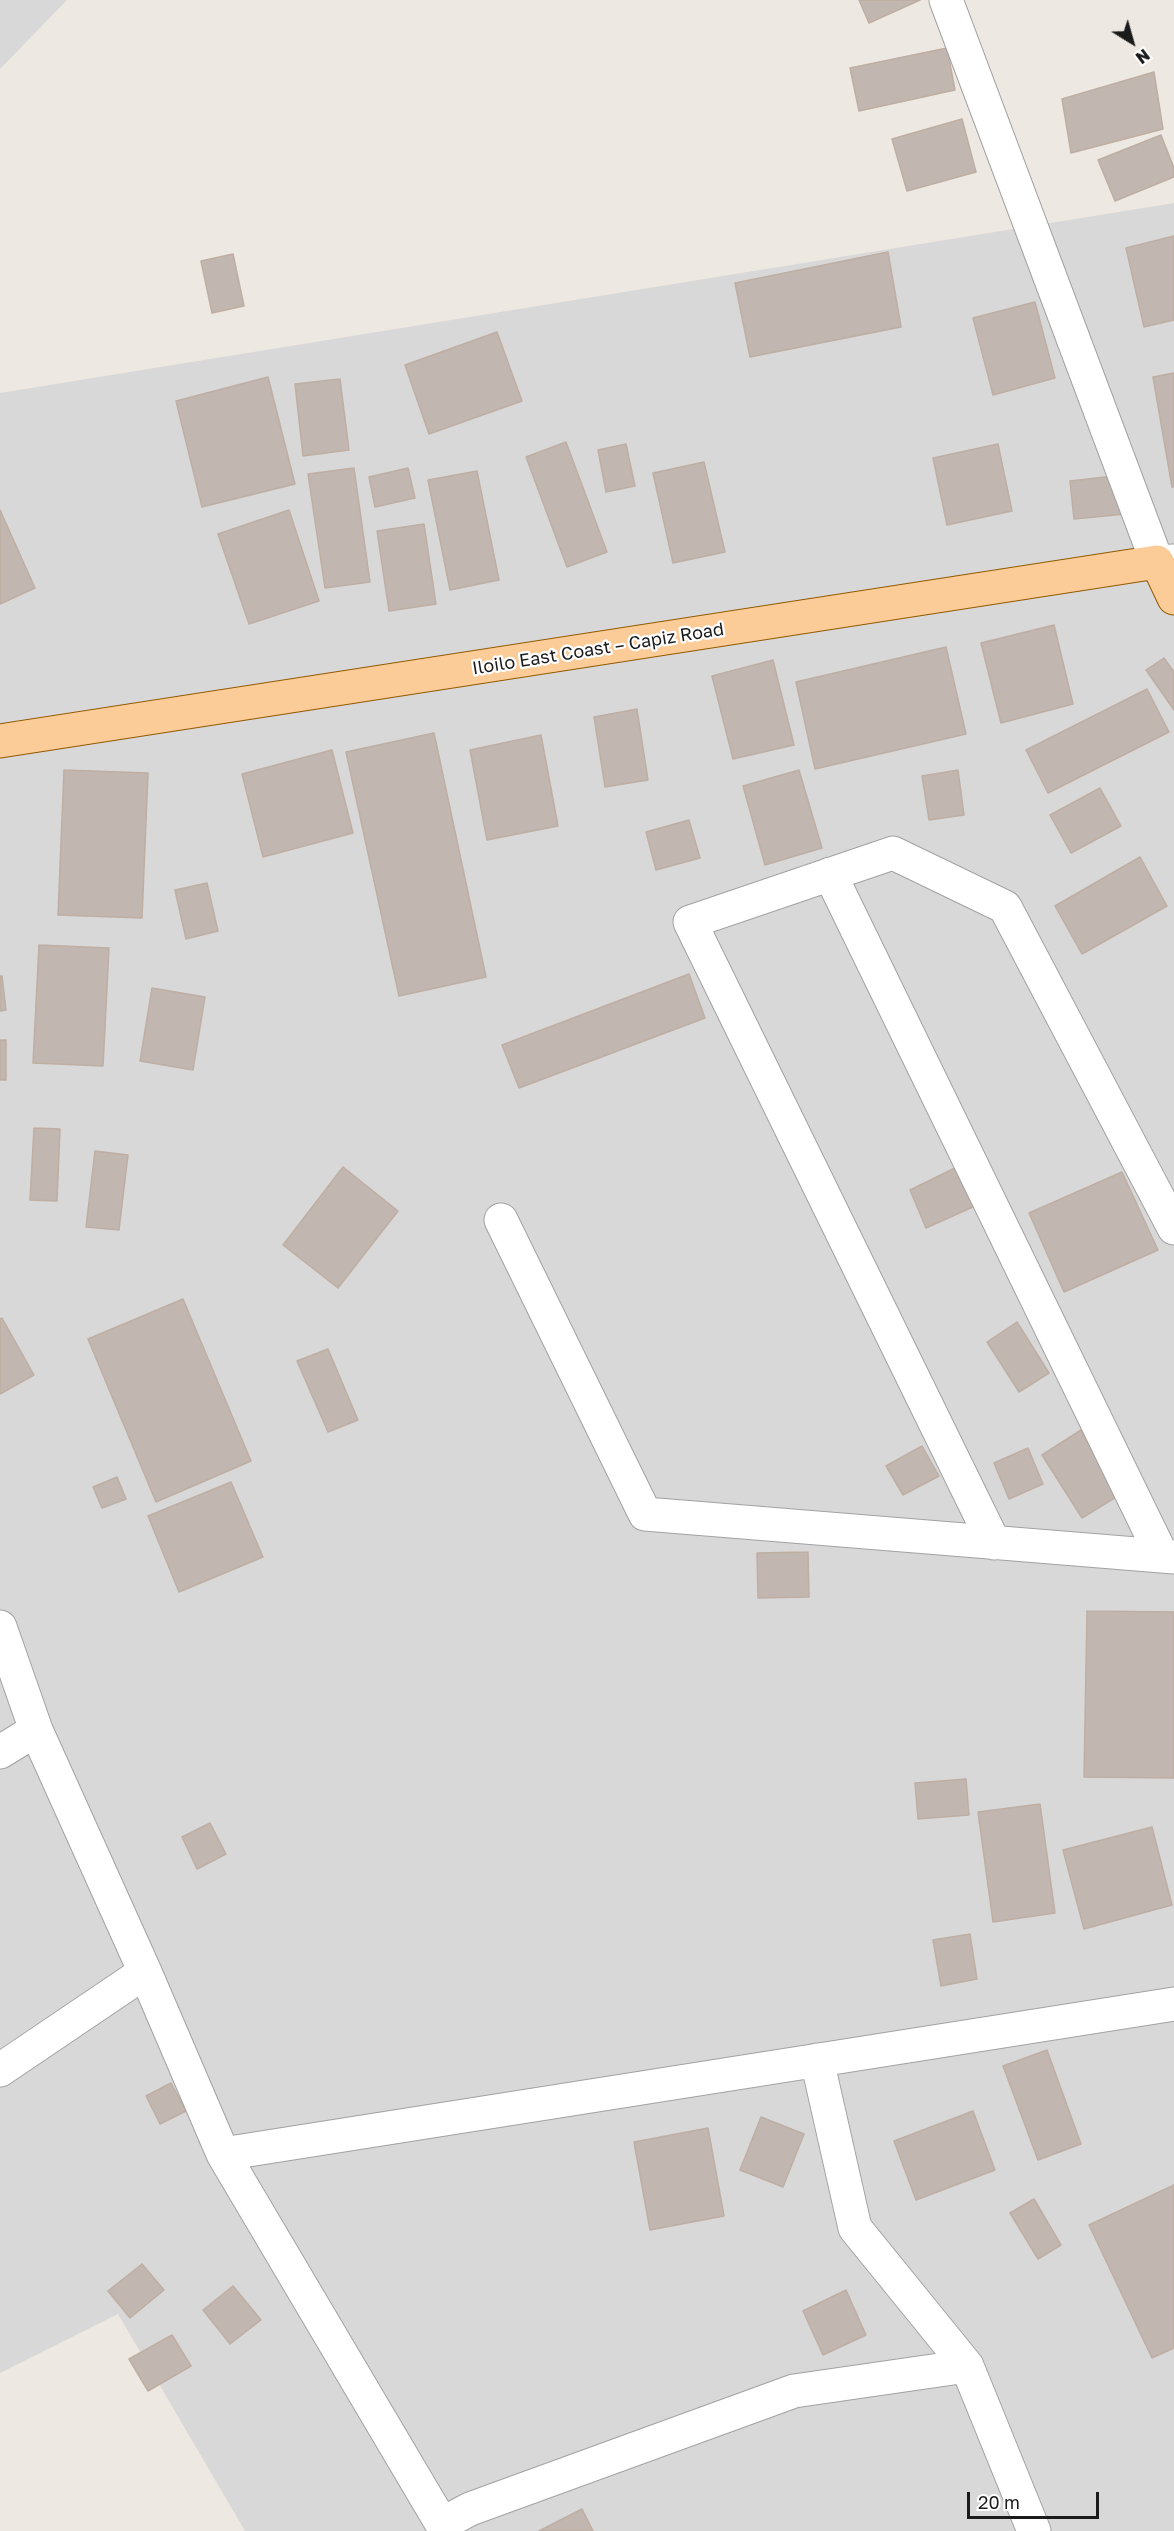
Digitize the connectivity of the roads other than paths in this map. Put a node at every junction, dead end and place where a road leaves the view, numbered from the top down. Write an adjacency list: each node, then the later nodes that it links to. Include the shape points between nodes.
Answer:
1 (946, 0): 2 (street)
2 (1165, 562): 3 (main road); 4 (main road, Iloilo East Coast – Capiz Road)
3 (1174, 598)
4 (0, 741)
5 (831, 874): 7 (street, via 893,853 1005,907); 8 (street, via 690,922); 9 (street)
6 (501, 1220): 8 (street, via 645,1514)
7 (1174, 1228)
8 (994, 1543): 9 (street)
9 (1168, 1557)
10 (0, 1627): 11 (street)
11 (36, 1730): 12 (street); 13 (street)
12 (0, 1752)
13 (145, 1972): 16 (street); 17 (street)
14 (1174, 2004): 15 (street)
15 (817, 2060): 17 (street); 18 (street, via 855,2228)
16 (0, 2070)
17 (223, 2154): 19 (street)
18 (967, 2366): 19 (street, via 794,2391 470,2509); 20 (street)
19 (444, 2527)
20 (1034, 2531)

